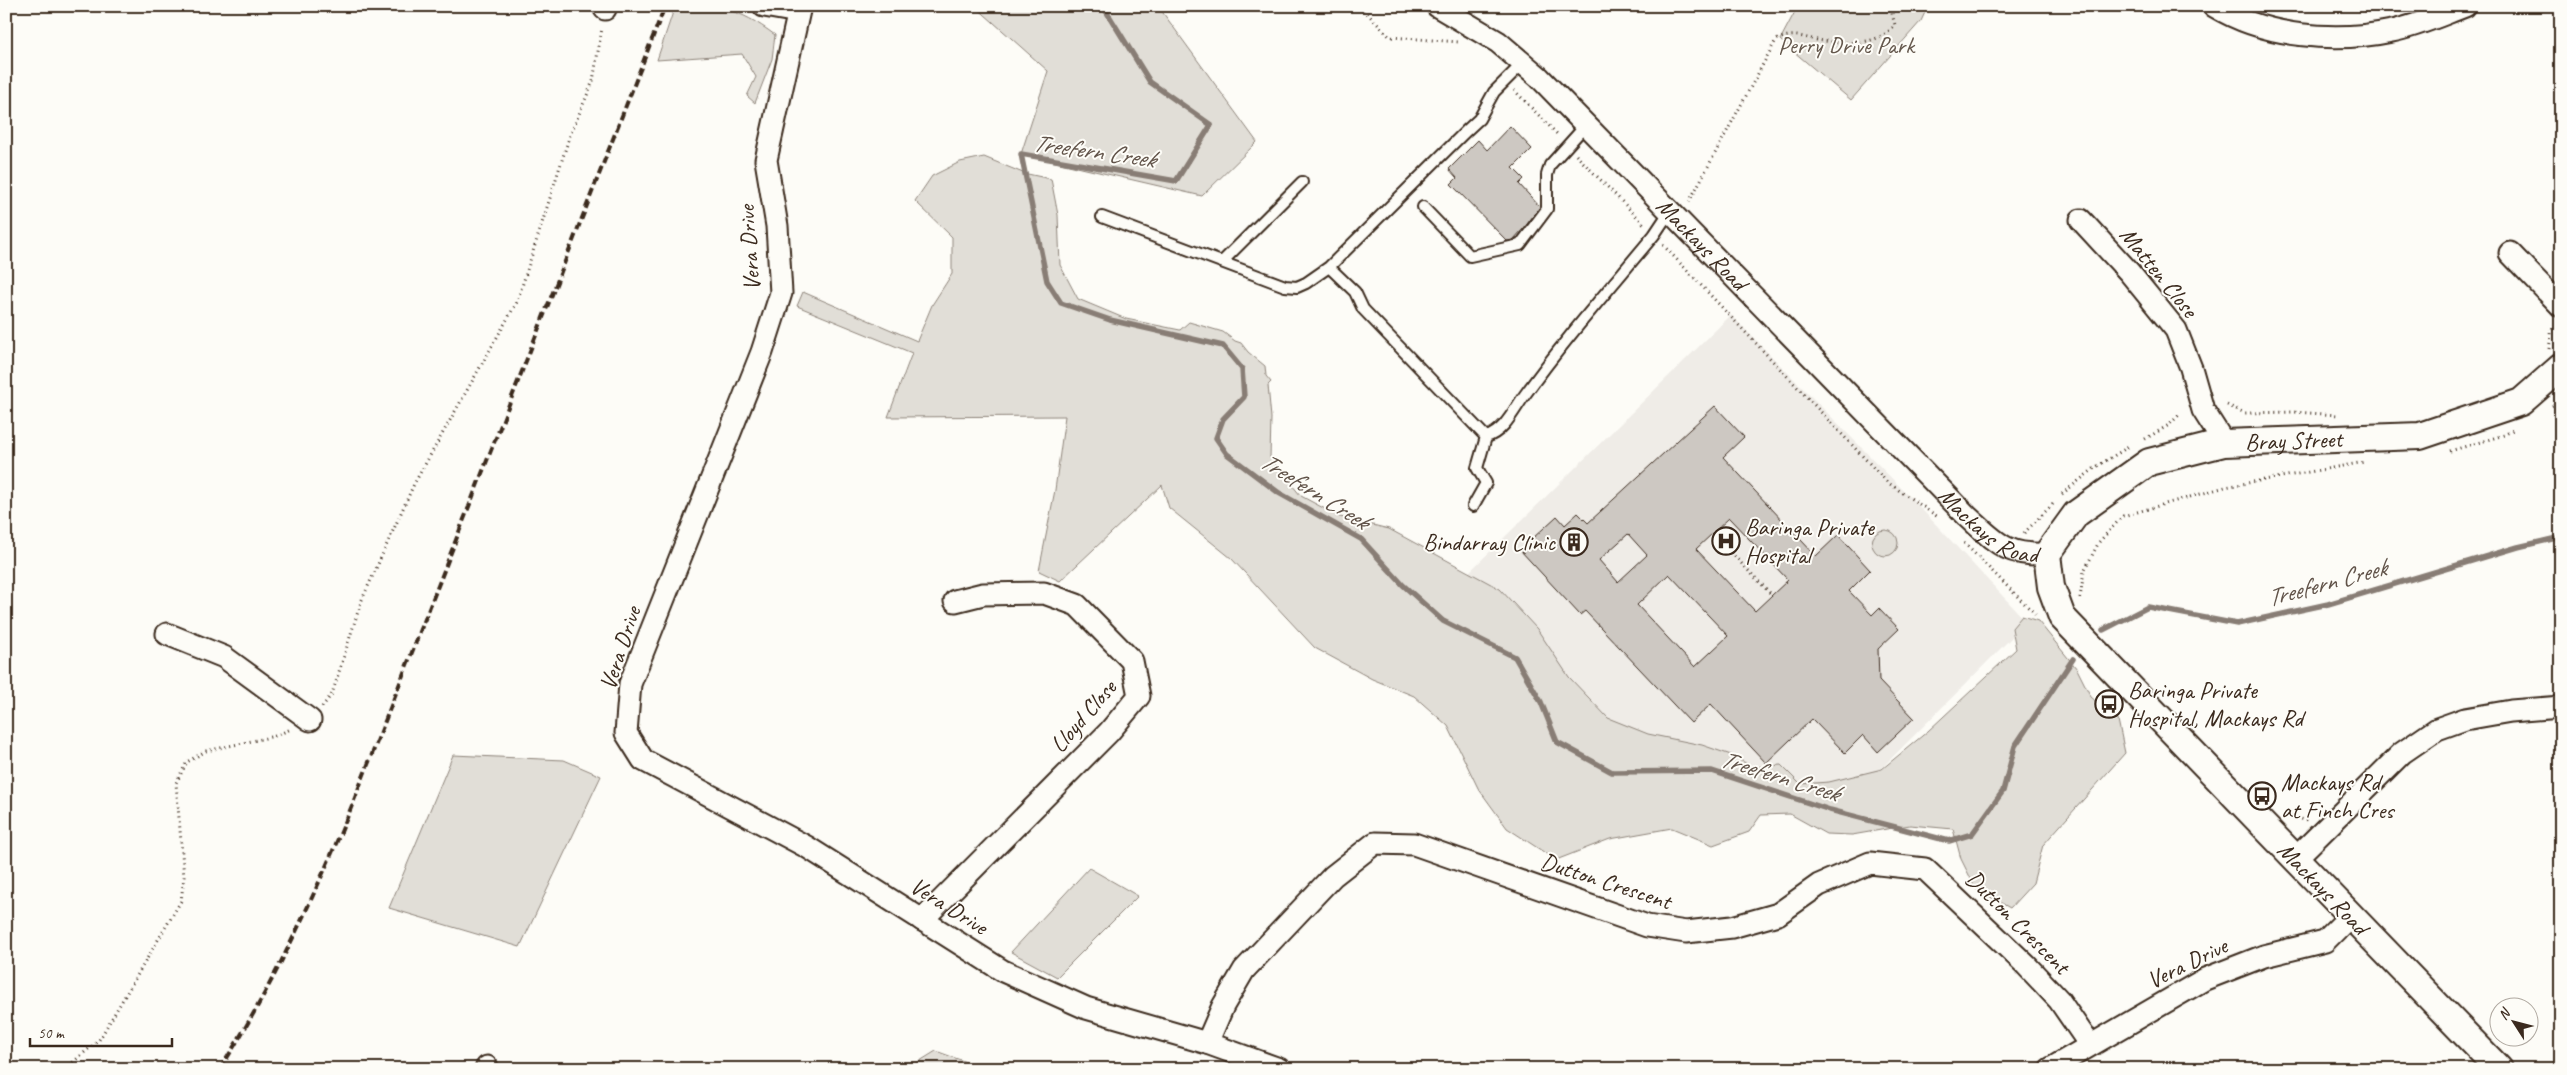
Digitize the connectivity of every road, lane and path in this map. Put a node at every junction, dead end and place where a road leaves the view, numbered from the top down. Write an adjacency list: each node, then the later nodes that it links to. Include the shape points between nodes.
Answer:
1 (764, 6): 7 (street)
2 (1437, 6): 8 (street, Mackays Road, via 1498,42)
3 (1890, 6): 12 (path, via 1895,25 1888,33 1869,41 1816,40 1795,34 1776,40)
4 (2214, 6): 5 (street, via 2248,22 2282,31 2355,37 2394,31)
5 (2465, 6)
6 (605, 8): 44 (path, via 593,80 569,138 517,302 414,484 360,602 332,694)
7 (799, 9): 49 (street, Vera Drive, via 766,160 777,226 781,293 758,361 630,684 626,733 643,760 807,847)
8 (1524, 62): 9 (street, Mackays Road); 17 (lane, via 1494,92 1479,119)
9 (1586, 125): 11 (lane, via 1550,165 1546,175 1546,209 1520,245 1470,256); 12 (street, Mackays Road)
10 (1302, 182): 16 (lane)
11 (1423, 208)
12 (1679, 208): 27 (lane, via 1540,373 1505,424 1495,435); 38 (street, Mackays Road, via 1966,516 2010,551 2028,555)
13 (1102, 217): 16 (lane)
14 (2081, 220): 29 (street, Matten Close, via 2176,330 2203,410)
15 (2510, 253): 18 (street)
16 (1222, 262): 17 (lane, via 1285,286 1297,287)
17 (1329, 267): 27 (lane, via 1355,292 1363,309)
18 (2561, 306)
19 (2552, 328): 20 (path)
20 (2554, 360): 29 (street, Bray Street, via 2520,402 2420,436)
21 (2561, 401): 23 (path)
22 (2227, 405): 25 (path, via 2245,413)
23 (2546, 410)
24 (2180, 414): 28 (path, via 2160,431)
25 (2347, 416)
26 (2518, 427): 31 (path, via 2504,435)
27 (1486, 437): 34 (lane, via 1477,468 1486,483)
28 (2137, 443)
29 (2224, 443): 38 (street, Bray Street, via 2150,462 2076,514)
30 (2130, 447): 36 (path, via 2096,467 2065,492 2030,529 2023,534)
31 (2448, 452)
32 (2373, 461): 41 (path, via 2234,485 2124,516 2099,542 2084,571)
33 (1913, 500): 35 (path)
34 (1473, 506)
35 (1938, 517)
36 (2014, 534)
37 (1717, 538): 39 (path)
38 (2047, 554): 47 (street, Mackays Road, via 2050,587 2062,617)
39 (1770, 593)
40 (954, 601): 49 (street, Lloyd Close, via 983,594 1044,593 1077,605 1132,661 1140,696 1109,732)
41 (2079, 604)
42 (167, 634): 44 (street, via 224,657)
43 (2561, 707): 46 (street, via 2465,719 2436,729 2402,754)
44 (310, 720): 52 (path, via 275,736 206,752 187,762 176,783 184,877 181,901 98,1040)
45 (2280, 814): 46 (path, via 2310,822)
46 (2321, 832): 47 (street)
47 (2296, 858): 48 (street, Mackays Road)
48 (2350, 916): 51 (street, Vera Drive, via 2325,941 2264,956 2205,979); 55 (street, Mackays Road)
49 (922, 920): 50 (street, Vera Drive, via 1003,971 1086,1008)
50 (1207, 1043): 51 (street, Dutton Crescent, via 1244,970 1333,876 1375,843 1414,844 1647,926 1686,932 1732,927 1778,914 1818,885 1870,863 1925,869 2059,1000); 53 (street, Vera Drive)
51 (2090, 1045): 54 (street, Vera Drive)
52 (65, 1069)
53 (1279, 1069)
54 (2050, 1069)
55 (2499, 1069)

